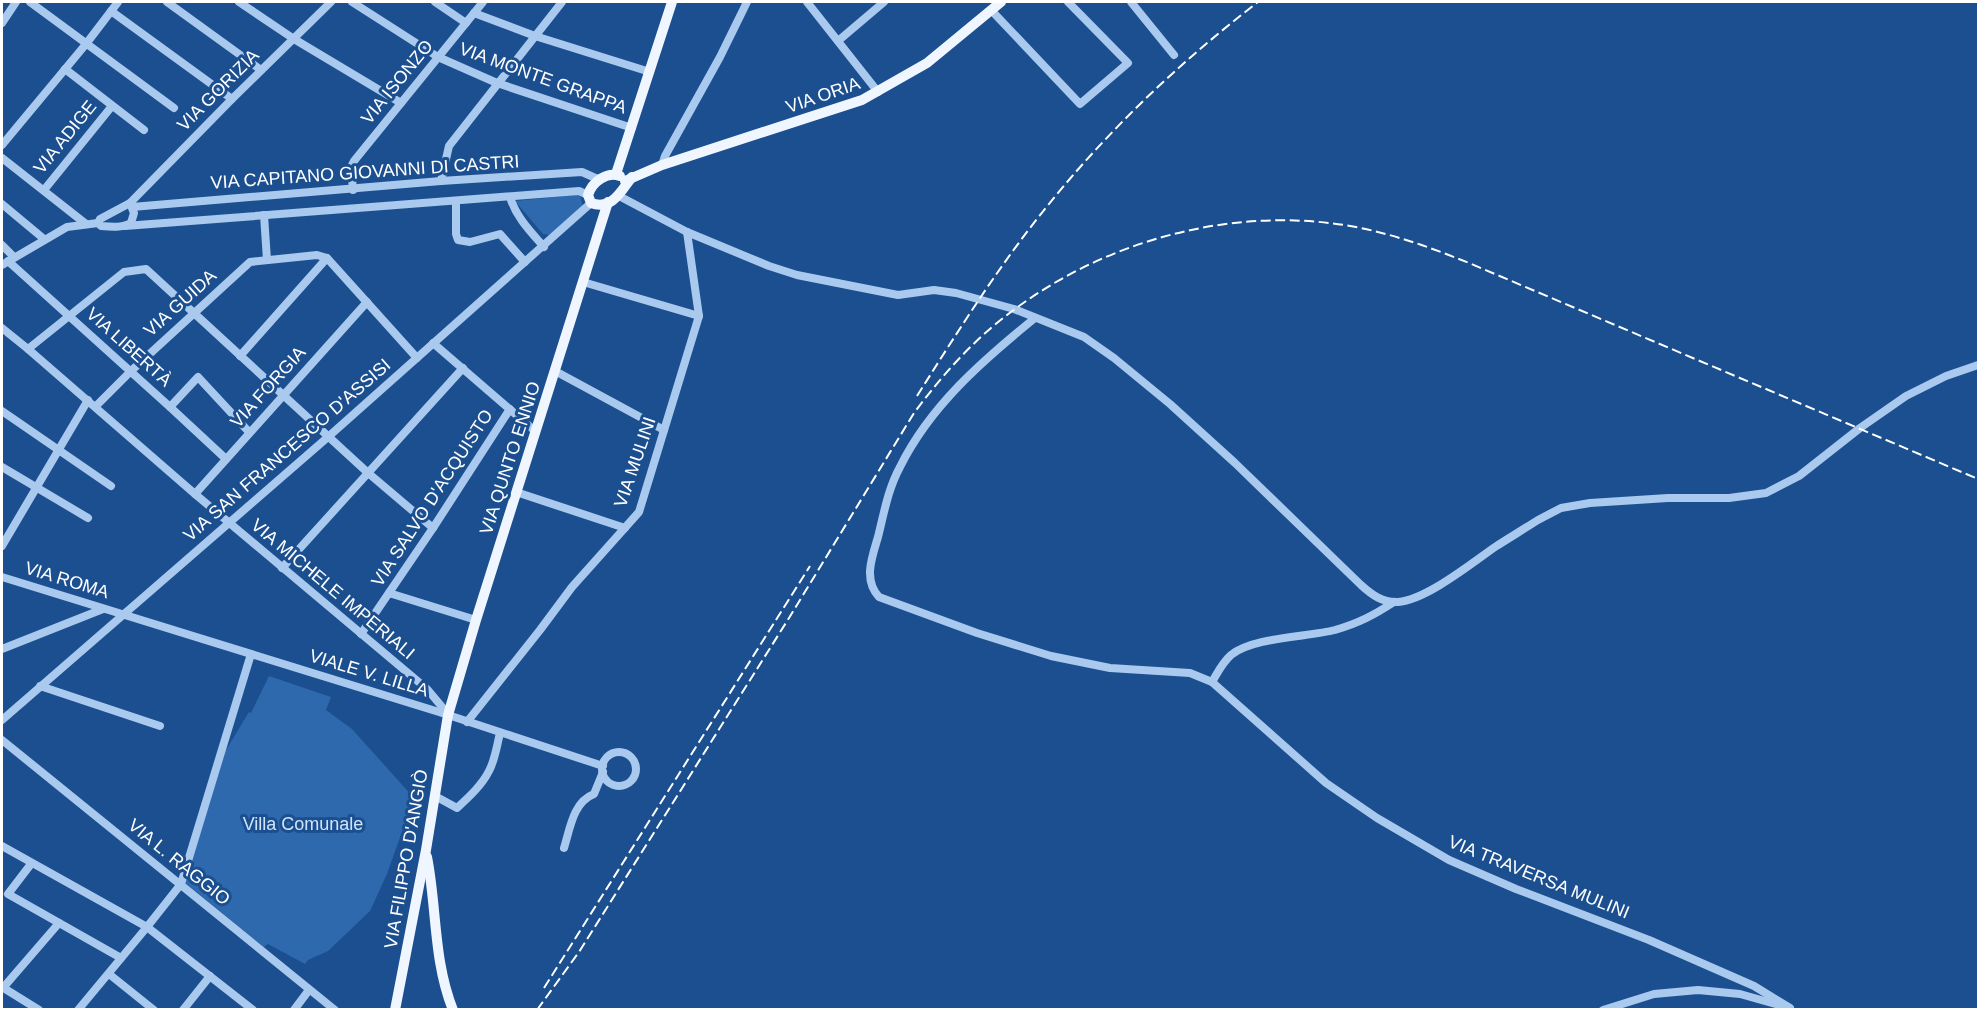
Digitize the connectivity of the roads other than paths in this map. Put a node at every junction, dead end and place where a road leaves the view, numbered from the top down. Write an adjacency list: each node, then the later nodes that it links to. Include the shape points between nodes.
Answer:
1 (16, 2): 21 (street)
2 (30, 2): 26 (street)
3 (118, 2): 19 (street)
4 (167, 2): 30 (street)
5 (239, 2): 24 (street)
6 (331, 2): 24 (street, VIA GORIZIA)
7 (352, 2): 28 (street, VIA MONTE GRAPPA)
8 (435, 2): 22 (street)
9 (483, 2): 20 (street, VIA ISONZO)
10 (562, 2): 23 (street)
11 (672, 2): 31 (main road)
12 (747, 2): 42 (street)
13 (807, 2): 25 (street)
14 (884, 2): 25 (street)
15 (1001, 2): 18 (main road, VIA ORIA)
16 (1068, 2): 18 (street, via 1128,63 1080,104)
17 (1131, 2): 27 (street)
18 (991, 10): 33 (main road, VIA ORIA, via 927,63)
19 (111, 11): 26 (street); 34 (street)
20 (474, 14): 22 (street, VIA ISONZO); 23 (street)
21 (2, 23)
22 (466, 23): 28 (street, VIA ISONZO)
23 (535, 36): 31 (street); 32 (street)
24 (294, 39): 30 (street, VIA GORIZIA); 35 (street)
25 (838, 41): 33 (street)
26 (86, 44): 29 (street); 37 (street)
27 (1174, 55)
28 (438, 57): 32 (street, VIA MONTE GRAPPA); 35 (street, VIA ISONZO)
29 (65, 69): 36 (street); 40 (street)
30 (261, 70): 34 (street, VIA GORIZIA)
31 (650, 72): 38 (main road)
32 (497, 83): 38 (street, VIA MONTE GRAPPA); 45 (street, via 448,146)
33 (878, 92): 42 (main road, VIA ORIA)
34 (232, 99): 53 (street, VIA GORIZIA)
35 (400, 103): 47 (street, VIA ISONZO, via 351,166)
36 (112, 106): 39 (street); 46 (street, VIA ADIGE)
37 (174, 108)
38 (632, 128): 43 (main road)
39 (144, 130)
40 (2, 145)
41 (2, 158): 46 (street)
42 (662, 165): 43 (main road, VIA ORIA)
43 (625, 179): 44 (main road, VIA ORIA); 48 (main road)
44 (600, 180): 45 (street, VIA CAPITANO GIOVANNI DI CASTRI, via 582,172); 50 (main road, via 590,188)
45 (441, 181): 47 (street, VIA CAPITANO GIOVANNI DI CASTRI)
46 (44, 190): 57 (street)
47 (353, 190): 53 (street, VIA CAPITANO GIOVANNI DI CASTRI)
48 (619, 196): 54 (main road); 59 (street)
49 (510, 197): 50 (street, VIA CAPITANO GIOVANNI DI CASTRI, via 579,191); 51 (street, VIA CAPITANO GIOVANNI DI CASTRI); 62 (street, via 525,226)
50 (590, 199): 54 (main road); 62 (street, VIA SAN FRANCESCO D'ASSISI)
51 (456, 202): 55 (street, VIA CAPITANO GIOVANNI DI CASTRI); 66 (street, via 458,240 470,242 500,234)
52 (2, 204): 60 (street)
53 (131, 205): 56 (street); 58 (street, via 133,219)
54 (607, 208): 67 (main road, VIA QUNTO ENNIO)
55 (264, 215): 58 (street, VIA CAPITANO GIOVANNI DI CASTRI); 64 (street)
56 (98, 223): 57 (street, VIA CAPITANO GIOVANNI DI CASTRI); 58 (street, VIA CAPITANO GIOVANNI DI CASTRI)
57 (86, 224): 60 (street, VIA CAPITANO GIOVANNI DI CASTRI, via 67,227)
58 (125, 226)
59 (687, 232): 71 (street, VIA MULINI); 72 (street, via 797,275 898,295 934,290 956,293)
60 (44, 239): 65 (street, VIA CAPITANO GIOVANNI DI CASTRI)
61 (2, 245): 65 (street, VIA LIBERTÀ)
62 (544, 247): 66 (street, VIA SAN FRANCESCO D'ASSISI)
63 (327, 258): 64 (street, VIA GUIDA, via 317,255); 68 (street); 76 (street)
64 (267, 260): 69 (street, VIA GUIDA, via 250,262)
65 (8, 261): 70 (street, VIA LIBERTÀ)
66 (525, 262): 74 (street, VIA SAN FRANCESCO D'ASSISI)
67 (583, 282): 71 (street); 81 (main road, VIA QUNTO ENNIO)
68 (367, 302): 77 (street); 82 (street, VIA FORGIA)
69 (194, 314): 70 (street, via 146,269 124,272); 76 (street); 80 (street, VIA GUIDA)
70 (70, 316): 75 (street); 80 (street, VIA LIBERTÀ)
71 (699, 316): 88 (street, VIA MULINI)
72 (1035, 318): 108 (street, via 1084,337 1121,363 1235,463 1361,585 1377,597); 115 (street, VIA TRAVERSA MULINI, via 971,373 936,410 900,466 888,495 871,561 871,589 879,597 1051,656 1110,668 1190,673)
73 (2, 328): 75 (street, VIA MICHELE IMPERIALI)
74 (433, 344): 77 (street, VIA SAN FRANCESCO D'ASSISI); 79 (street)
75 (28, 349): 83 (street, VIA MICHELE IMPERIALI)
76 (240, 356): 82 (street)
77 (417, 358): 91 (street, VIA SAN FRANCESCO D'ASSISI)
78 (1978, 365): 108 (street, via 1906,396 1798,476 1766,493 1571,505 1545,516 1443,582 1408,600)
79 (462, 369): 86 (street); 95 (street)
80 (131, 371): 84 (street, VIA GUIDA); 85 (street, VIA LIBERTÀ)
81 (555, 371): 88 (street); 89 (main road, VIA QUNTO ENNIO)
82 (283, 395): 90 (street, VIA FORGIA); 91 (street)
83 (88, 400): 84 (street, VIA MICHELE IMPERIALI); 92 (street)
84 (96, 406): 99 (street, VIA MICHELE IMPERIALI)
85 (170, 406): 90 (street, via 198,376); 93 (street, VIA LIBERTÀ)
86 (510, 409): 89 (street); 102 (street, VIA SALVO D'ACQUISTO)
87 (2, 411): 92 (street)
88 (664, 430): 103 (street, VIA MULINI, via 639,512)
89 (535, 431): 98 (main road, VIA QUNTO ENNIO)
90 (249, 432): 93 (street, VIA FORGIA)
91 (328, 437): 95 (street); 101 (street, VIA SAN FRANCESCO D'ASSISI)
92 (58, 450): 96 (street); 97 (street)
93 (226, 459): 99 (street, VIA FORGIA)
94 (2, 466): 97 (street)
95 (367, 472): 102 (street); 105 (street)
96 (111, 486)
97 (36, 488): 100 (street); 104 (street)
98 (516, 492): 103 (street); 111 (main road, VIA QUNTO ENNIO)
99 (195, 494): 101 (street, VIA MICHELE IMPERIALI)
100 (88, 518)
101 (229, 522): 105 (street, VIA MICHELE IMPERIALI); 110 (street, VIA SAN FRANCESCO D'ASSISI)
102 (433, 528): 107 (street, VIA SALVO D'ACQUISTO)
103 (625, 528): 119 (street, VIA MULINI, via 572,587)
104 (2, 546)
105 (282, 568): 112 (street, VIA MICHELE IMPERIALI)
106 (2, 577): 109 (street, VIA ROMA)
107 (389, 593): 111 (street); 112 (street, VIA SALVO D'ACQUISTO)
108 (1394, 602): 115 (street, via 1371,618 1334,630 1291,636 1233,653)
109 (104, 609): 110 (street, VIA ROMA); 113 (street)
110 (123, 614): 114 (street, VIALE V. LILLA); 116 (street, VIA SAN FRANCESCO D'ASSISI)
111 (476, 620): 117 (main road, VIA QUNTO ENNIO)
112 (361, 634): 117 (street, VIA MICHELE IMPERIALI, via 427,689)
113 (2, 649)
114 (251, 654): 117 (street, VIALE V. LILLA); 128 (street)
115 (1212, 682): 136 (street, VIA TRAVERSA MULINI, via 1326,783 1449,860 1669,948 1755,986)
116 (40, 686): 118 (street, VIA SAN FRANCESCO D'ASSISI); 120 (street)
117 (448, 715): 119 (street, VIALE V. LILLA); 123 (main road, VIA FILIPPO D'ANGIÒ)
118 (2, 720)
119 (467, 722): 121 (street, VIALE V. LILLA)
120 (160, 726)
121 (500, 733): 123 (street, via 490,770 457,808); 124 (street, VIALE V. LILLA, via 603,769 594,794 578,805)
122 (2, 740): 128 (street, VIA L. RAGGIO)
123 (435, 796): 126 (main road, VIA FILIPPO D'ANGIÒ)
124 (564, 848)
125 (2, 849): 127 (street)
126 (426, 850): 144 (main road, VIA FILIPPO D'ANGIÒ); 145 (main road, via 440,963)
127 (31, 864): 129 (street, via 8,894); 130 (street)
128 (181, 884): 130 (street); 135 (street, VIA L. RAGGIO)
129 (59, 922): 131 (street); 134 (street)
130 (147, 927): 131 (street); 133 (street)
131 (121, 958): 132 (street)
132 (109, 974): 138 (street); 139 (street)
133 (210, 976): 140 (street); 141 (street)
134 (2, 987): 137 (street)
135 (309, 990): 142 (street); 143 (street, VIA L. RAGGIO)
136 (1792, 1009): 146 (street, via 1740,994 1698,990 1654,994)
137 (39, 1010)
138 (78, 1010)
139 (154, 1010)
140 (183, 1010)
141 (253, 1010)
142 (294, 1010)
143 (334, 1010)
144 (395, 1010)
145 (453, 1010)
146 (1603, 1010)

